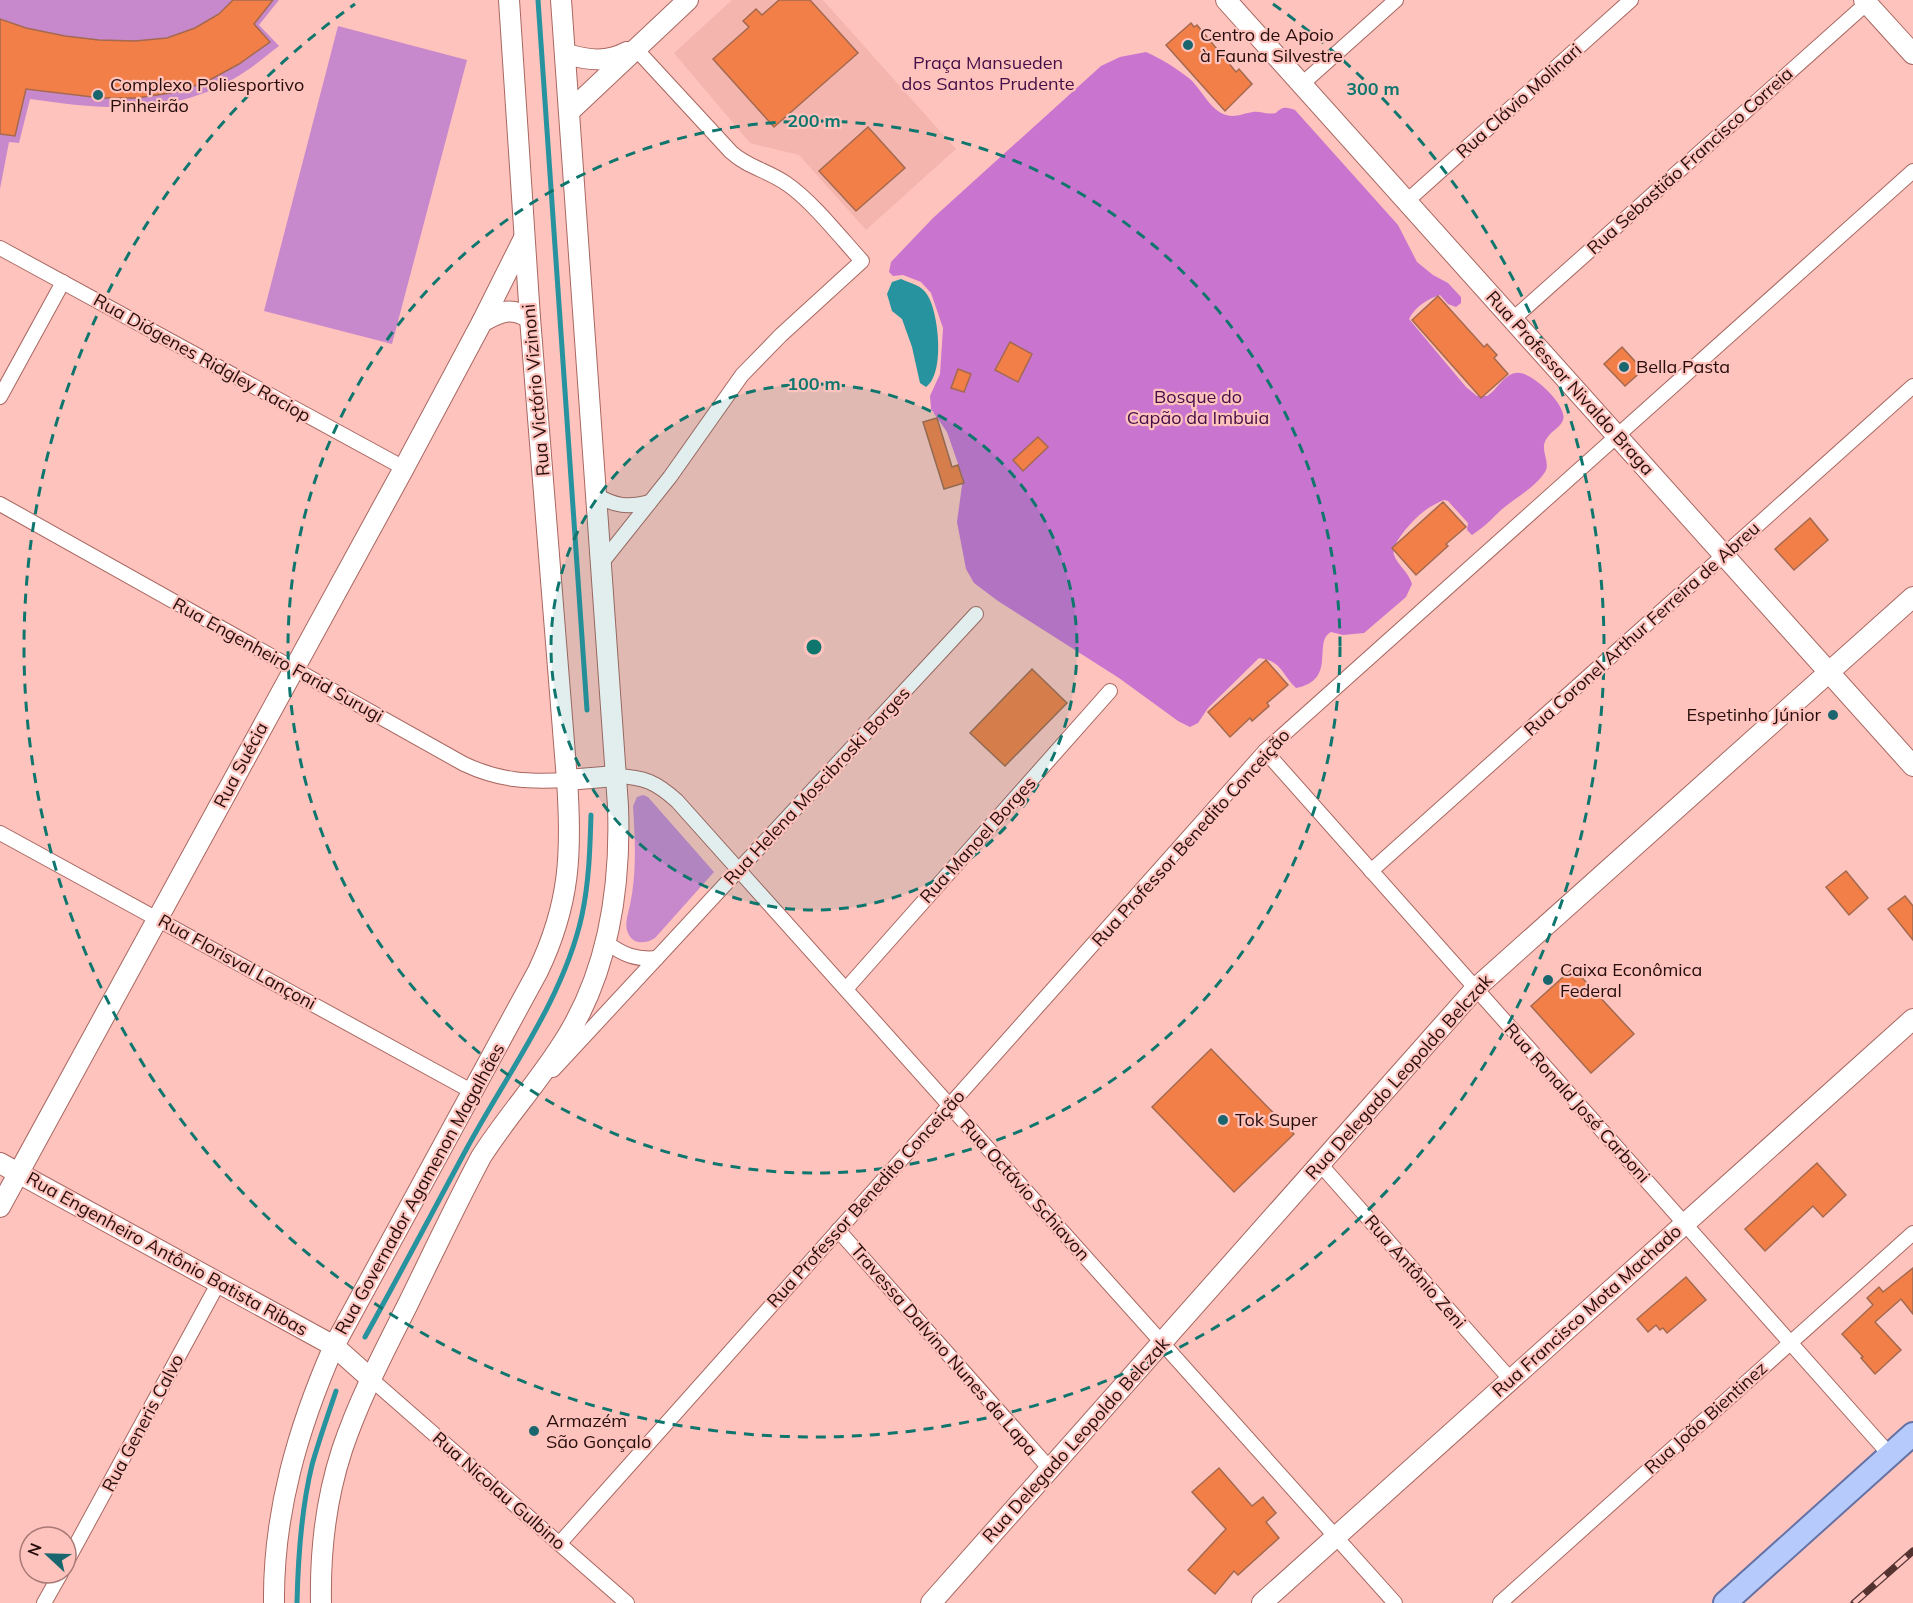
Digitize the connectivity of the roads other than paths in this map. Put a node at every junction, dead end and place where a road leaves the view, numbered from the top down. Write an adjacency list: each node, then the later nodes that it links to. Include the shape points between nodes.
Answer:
1 (509, 0): 15 (street, Rua Victório Vizinoni)
2 (561, 0): 9 (street)
3 (688, 0): 8 (street)
4 (1226, 0): 11 (street, Rua Professor Nivaldo Braga)
5 (1396, 0): 11 (street)
6 (1631, 0): 14 (street, Rua Clávio Molinari)
7 (1866, 1): 10 (street); 19 (street, Rua Sebastião Francisco Correia)
8 (635, 48): 9 (street, via 608,60); 12 (street); 26 (street, via 731,152 794,189 862,261 742,375)
9 (566, 54): 12 (street)
10 (1913, 54)
11 (1302, 84): 14 (street, Rua Professor Nivaldo Braga)
12 (570, 111): 25 (street)
13 (1913, 171): 23 (street, Rua Professor Benedito Conceição)
14 (1407, 201): 19 (street, Rua Professor Nivaldo Braga)
15 (524, 237): 18 (street, Rua Victório Vizinoni); 20 (street, Rua Suécia)
16 (0, 248): 17 (street, Rua Diógenes Ridgley Raciop)
17 (63, 282): 22 (street); 24 (street, Rua Diógenes Ridgley Raciop)
18 (530, 318): 20 (street, via 515,311 503,311); 38 (street, Rua Victório Vizinoni)
19 (1513, 320): 23 (street, Rua Professor Nivaldo Braga)
20 (482, 322): 24 (street, Rua Suécia)
21 (1913, 386): 28 (street, Rua Coronel Arthur Ferreira de Abreu)
22 (0, 397)
23 (1617, 436): 28 (street, Rua Professor Nivaldo Braga); 35 (street, Rua Professor Benedito Conceição)
24 (404, 468): 32 (street, Rua Suécia)
25 (596, 495): 26 (street, via 621,507); 29 (street)
26 (650, 502): 29 (street)
27 (0, 504): 32 (street, Rua Engenheiro Farid Surugi)
28 (1724, 555): 33 (street, Rua Professor Nivaldo Braga); 41 (street, Rua Coronel Arthur Ferreira de Abreu)
29 (600, 565): 37 (street)
30 (1913, 597): 33 (street, Rua Delegado Leopoldo Belczak)
31 (976, 614): 40 (street, Rua Helena Moscibroski Borges)
32 (293, 669): 38 (street, Rua Engenheiro Farid Surugi, via 491,776 521,781); 42 (street, Rua Suécia)
33 (1829, 672): 36 (street, Rua Professor Nivaldo Braga); 45 (street, Rua Delegado Leopoldo Belczak)
34 (1110, 691): 46 (street, Rua Manoel Borges)
35 (1265, 751): 41 (street, Rua Ronald José Carboni); 49 (street, Rua Professor Benedito Conceição)
36 (1913, 766)
37 (616, 776): 38 (street); 40 (street, Rua Octávio Schiavon, via 643,778 666,791); 43 (street, Rua Governador Agamenon Magalhães, via 619,862)
38 (567, 780): 48 (street, Rua Governador Agamenon Magalhães, via 570,849 558,925 538,971)
39 (0, 833): 42 (street, Rua Florisval Lançoni)
40 (738, 870): 44 (street, Rua Helena Moscibroski Borges); 46 (street, Rua Octávio Schiavon)
41 (1371, 871): 45 (street, Rua Ronald José Carboni)
42 (158, 919): 48 (street, Rua Florisval Lançoni); 53 (street, Rua Suécia)
43 (606, 942): 44 (street, via 629,957); 50 (street, Rua Governador Agamenon Magalhães, via 575,1024)
44 (657, 958): 50 (street, Rua Helena Moscibroski Borges)
45 (1476, 988): 52 (street, Rua Delegado Leopoldo Belczak); 55 (street, Rua Ronald José Carboni)
46 (846, 990): 49 (street, Rua Octávio Schiavon)
47 (1913, 1019): 55 (street, Rua Francisco Mota Machado)
48 (473, 1092): 61 (street, Rua Governador Agamenon Magalhães)
49 (949, 1106): 56 (street, Rua Professor Benedito Conceição); 59 (street, Rua Octávio Schiavon)
50 (501, 1127): 62 (street, Rua Governador Agamenon Magalhães, via 468,1182)
51 (0, 1162): 53 (street, Rua Engenheiro Antônio Batista Ribas)
52 (1320, 1164): 59 (street, Rua Delegado Leopoldo Belczak); 63 (street, Rua Antônio Zeni)
53 (19, 1173): 54 (street, Rua Suécia); 58 (street, Rua Engenheiro Antônio Batista Ribas)
54 (0, 1207)
55 (1684, 1224): 60 (street, Rua Ronald José Carboni); 63 (street, Rua Francisco Mota Machado)
56 (838, 1230): 66 (street, Travessa Dalvino Nunes da Lapa); 69 (street, Rua Professor Benedito Conceição)
57 (1913, 1233): 60 (street, Rua João Bientinez)
58 (219, 1282): 61 (street, Rua Engenheiro Antônio Batista Ribas); 68 (street, Rua Generis Calvo)
59 (1162, 1343): 66 (street, Rua Delegado Leopoldo Belczak); 67 (street, Rua Octávio Schiavon)
60 (1790, 1343): 65 (street, Rua Ronald José Carboni); 78 (street, Rua João Bientinez)
61 (334, 1346): 62 (street, Rua Engenheiro Antônio Batista Ribas); 72 (street, Rua Governador Agamenon Magalhães, via 292,1460 277,1544)
62 (371, 1379): 69 (street, Rua Nicolau Gulbino); 73 (street, Rua Governador Agamenon Magalhães, via 333,1486 322,1553)
63 (1510, 1380): 67 (street, Rua Francisco Mota Machado)
64 (1913, 1434): 65 (main road)
65 (1890, 1455): 79 (main road)
66 (1050, 1469): 75 (street, Rua Delegado Leopoldo Belczak)
67 (1335, 1537): 76 (street, Rua Francisco Mota Machado); 77 (street, Rua Octávio Schiavon)
68 (78, 1541)
69 (559, 1544): 74 (street, Rua Nicolau Gulbino)
70 (54, 1585): 71 (street)
71 (44, 1603)
72 (274, 1603)
73 (321, 1603)
74 (627, 1603)
75 (931, 1603)
76 (1262, 1603)
77 (1395, 1603)
78 (1500, 1603)
79 (1725, 1603)

